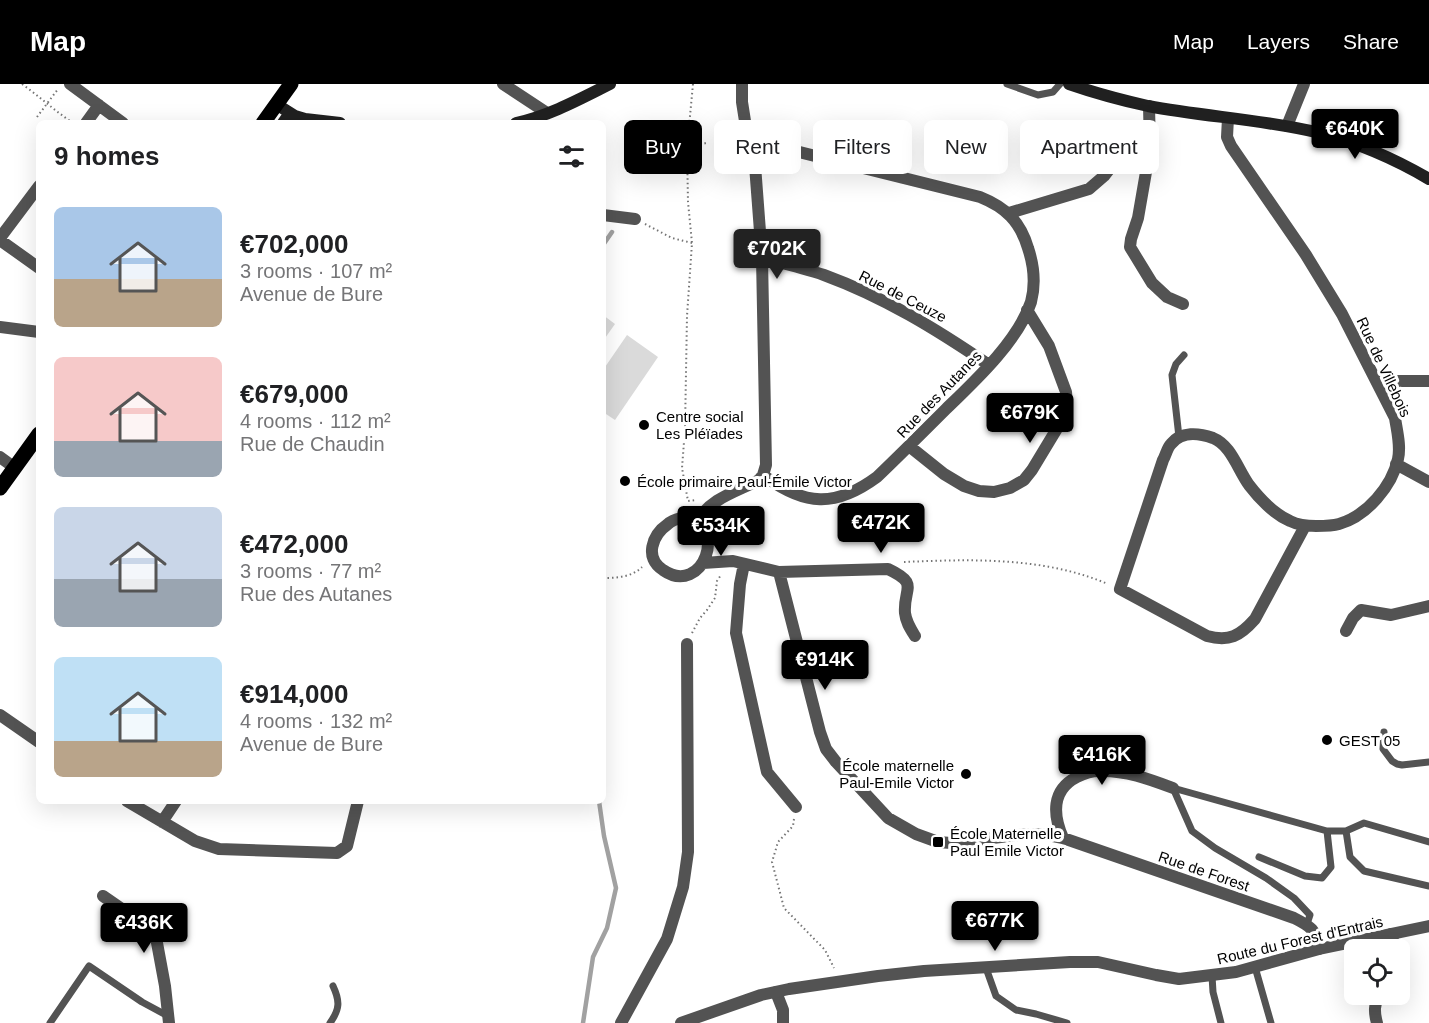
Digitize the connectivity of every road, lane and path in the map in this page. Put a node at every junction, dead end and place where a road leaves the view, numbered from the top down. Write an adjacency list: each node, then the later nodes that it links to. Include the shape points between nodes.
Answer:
1 (22, 84): 13 (path)
2 (61, 84): 13 (path)
3 (70, 84): 15 (street)
4 (291, 84): 14 (main road)
5 (503, 84): 17 (street)
6 (610, 84): 17 (main road)
7 (693, 84): 27 (path)
8 (742, 84): 28 (street)
9 (1007, 84): 10 (lane, via 1038,95 1053,92)
10 (1060, 84)
11 (1069, 84): 16 (main road)
12 (1304, 84): 30 (street)
13 (47, 103): 18 (path); 21 (path)
14 (276, 104): 19 (main road); 24 (main road)
15 (99, 105): 22 (street); 23 (street)
16 (1149, 106): 20 (main road); 29 (street)
17 (547, 113): 26 (main road)
18 (37, 117)
19 (286, 118): 25 (main road)
20 (1228, 118): 30 (main road); 53 (street, Rue de Villebois, via 1227,137 1231,146 1306,255)
21 (68, 120)
22 (88, 120)
23 (119, 120)
24 (265, 120)
25 (314, 120)
26 (525, 120)
27 (690, 120)
28 (745, 120)
29 (1149, 120)
30 (1287, 126): 38 (main road, via 1356,144)
31 (706, 143): 32 (path)
32 (702, 144)
33 (801, 152): 40 (street, via 980,197)
34 (687, 174): 44 (path)
35 (756, 174): 45 (street)
36 (1106, 174): 40 (street, via 1089,189)
37 (1146, 174): 47 (street, via 1130,248 1152,283 1167,297)
38 (1429, 179)
39 (36, 190): 43 (street)
40 (1009, 213): 48 (street, Rue des Autanes, via 1019,226 1033,263)
41 (606, 215): 42 (street)
42 (634, 219): 44 (path, via 672,238)
43 (0, 239): 46 (street)
44 (693, 243): 64 (path, via 682,468)
45 (762, 258): 52 (street, Rue de Ceuze, via 821,274 869,294 943,333); 61 (street, via 766,459)
46 (36, 266)
47 (1183, 304)
48 (1028, 310): 52 (street, Rue des Autanes); 57 (street, via 1049,346 1067,405 1064,417 1024,480 994,492 964,486)
49 (0, 327): 50 (street)
50 (36, 332)
51 (1184, 355): 55 (lane, via 1172,375)
52 (989, 365): 57 (street, Rue des Autanes)
53 (1374, 376): 54 (street); 59 (street, Rue de Villebois, via 1395,418 1399,456)
54 (1429, 381)
55 (1179, 437): 66 (street, Rue de Villebois, via 1190,434 1216,439 1263,501 1289,521); 74 (street, via 1163,460)
56 (36, 438): 60 (main road)
57 (909, 446): 61 (street, Rue des Autanes, via 863,487 836,498 810,499)
58 (0, 457): 60 (street)
59 (1396, 464): 62 (street); 66 (street, Rue de Villebois, via 1378,498 1355,517 1338,525)
60 (15, 468): 63 (main road)
61 (763, 475): 65 (street, via 715,500)
62 (1429, 482)
63 (0, 488)
64 (688, 501)
65 (697, 521): 67 (street, via 705,529); 68 (street, via 681,518 668,523 654,540)
66 (1305, 526): 74 (street, via 1255,619 1238,635 1207,636)
67 (707, 539): 69 (street); 70 (street)
68 (652, 558): 69 (street, via 663,571 679,576 693,573); 73 (path, via 639,571)
69 (703, 563): 70 (street)
70 (740, 565): 72 (street); 78 (path, via 722,573 715,598); 87 (street, via 736,633 767,772)
71 (888, 569): 72 (street); 74 (path, via 900,562 984,559 1056,568); 77 (street, via 907,583 904,610)
72 (779, 572): 91 (street, Rue de Forest, via 826,749 888,818 916,834 945,843 1028,834)
73 (606, 578)
74 (1120, 589)
75 (1429, 606): 76 (street, via 1391,615 1361,610)
76 (1346, 631)
77 (915, 636)
78 (687, 644): 111 (street, via 688,852 683,887 667,939)
79 (0, 715): 81 (street)
80 (1384, 732): 82 (lane, via 1383,749 1392,761 1402,765)
81 (36, 740)
82 (1429, 762)
83 (1173, 788): 89 (lane); 91 (street, via 1129,773 1098,770 1080,776 1067,783 1059,796 1057,824); 96 (lane, via 1192,831 1294,898 1310,915)
84 (132, 804): 88 (street)
85 (174, 804): 88 (street)
86 (357, 804): 88 (street, via 347,846 337,853 219,849 195,841)
87 (796, 807): 104 (path, via 794,826 778,842 772,862 784,908 825,951)
88 (162, 822)
89 (1327, 831): 90 (lane); 93 (lane, via 1331,867 1322,878 1305,876)
90 (1346, 831): 92 (lane, via 1364,823); 94 (lane, via 1350,857 1365,871)
91 (1063, 838): 96 (street, Rue de Forest)
92 (1429, 842)
93 (1259, 857)
94 (1429, 886)
95 (104, 896): 108 (street, via 156,932)
96 (1307, 924): 100 (street, via 1314,931)
97 (1429, 926): 98 (street, Route du Forest d'Entrais)
98 (1391, 934): 99 (street); 100 (street, Route du Forest d'Entrais)
99 (1393, 939)
100 (1319, 949): 101 (street, Route du Forest d'Entrais)
101 (1255, 967): 103 (street, Route du Forest d'Entrais); 116 (lane)
102 (986, 968): 103 (street, Route du Forest d'Entrais, via 1098,962 1179,979); 104 (street, Route du Forest d'Entrais); 114 (lane, via 996,996 1016,1010)
103 (1212, 976): 115 (lane)
104 (838, 982): 106 (street, Route du Forest d'Entrais)
105 (333, 986): 110 (lane, via 339,999)
106 (776, 992): 112 (street, Route du Forest d'Entrais); 113 (street)
107 (1375, 1005): 117 (street)
108 (169, 1019): 109 (lane, via 88,966)
109 (50, 1023)
110 (330, 1023)
111 (621, 1023)
112 (681, 1023)
113 (783, 1023)
114 (1067, 1023)
115 (1221, 1023)
116 (1271, 1023)
117 (1377, 1023)

